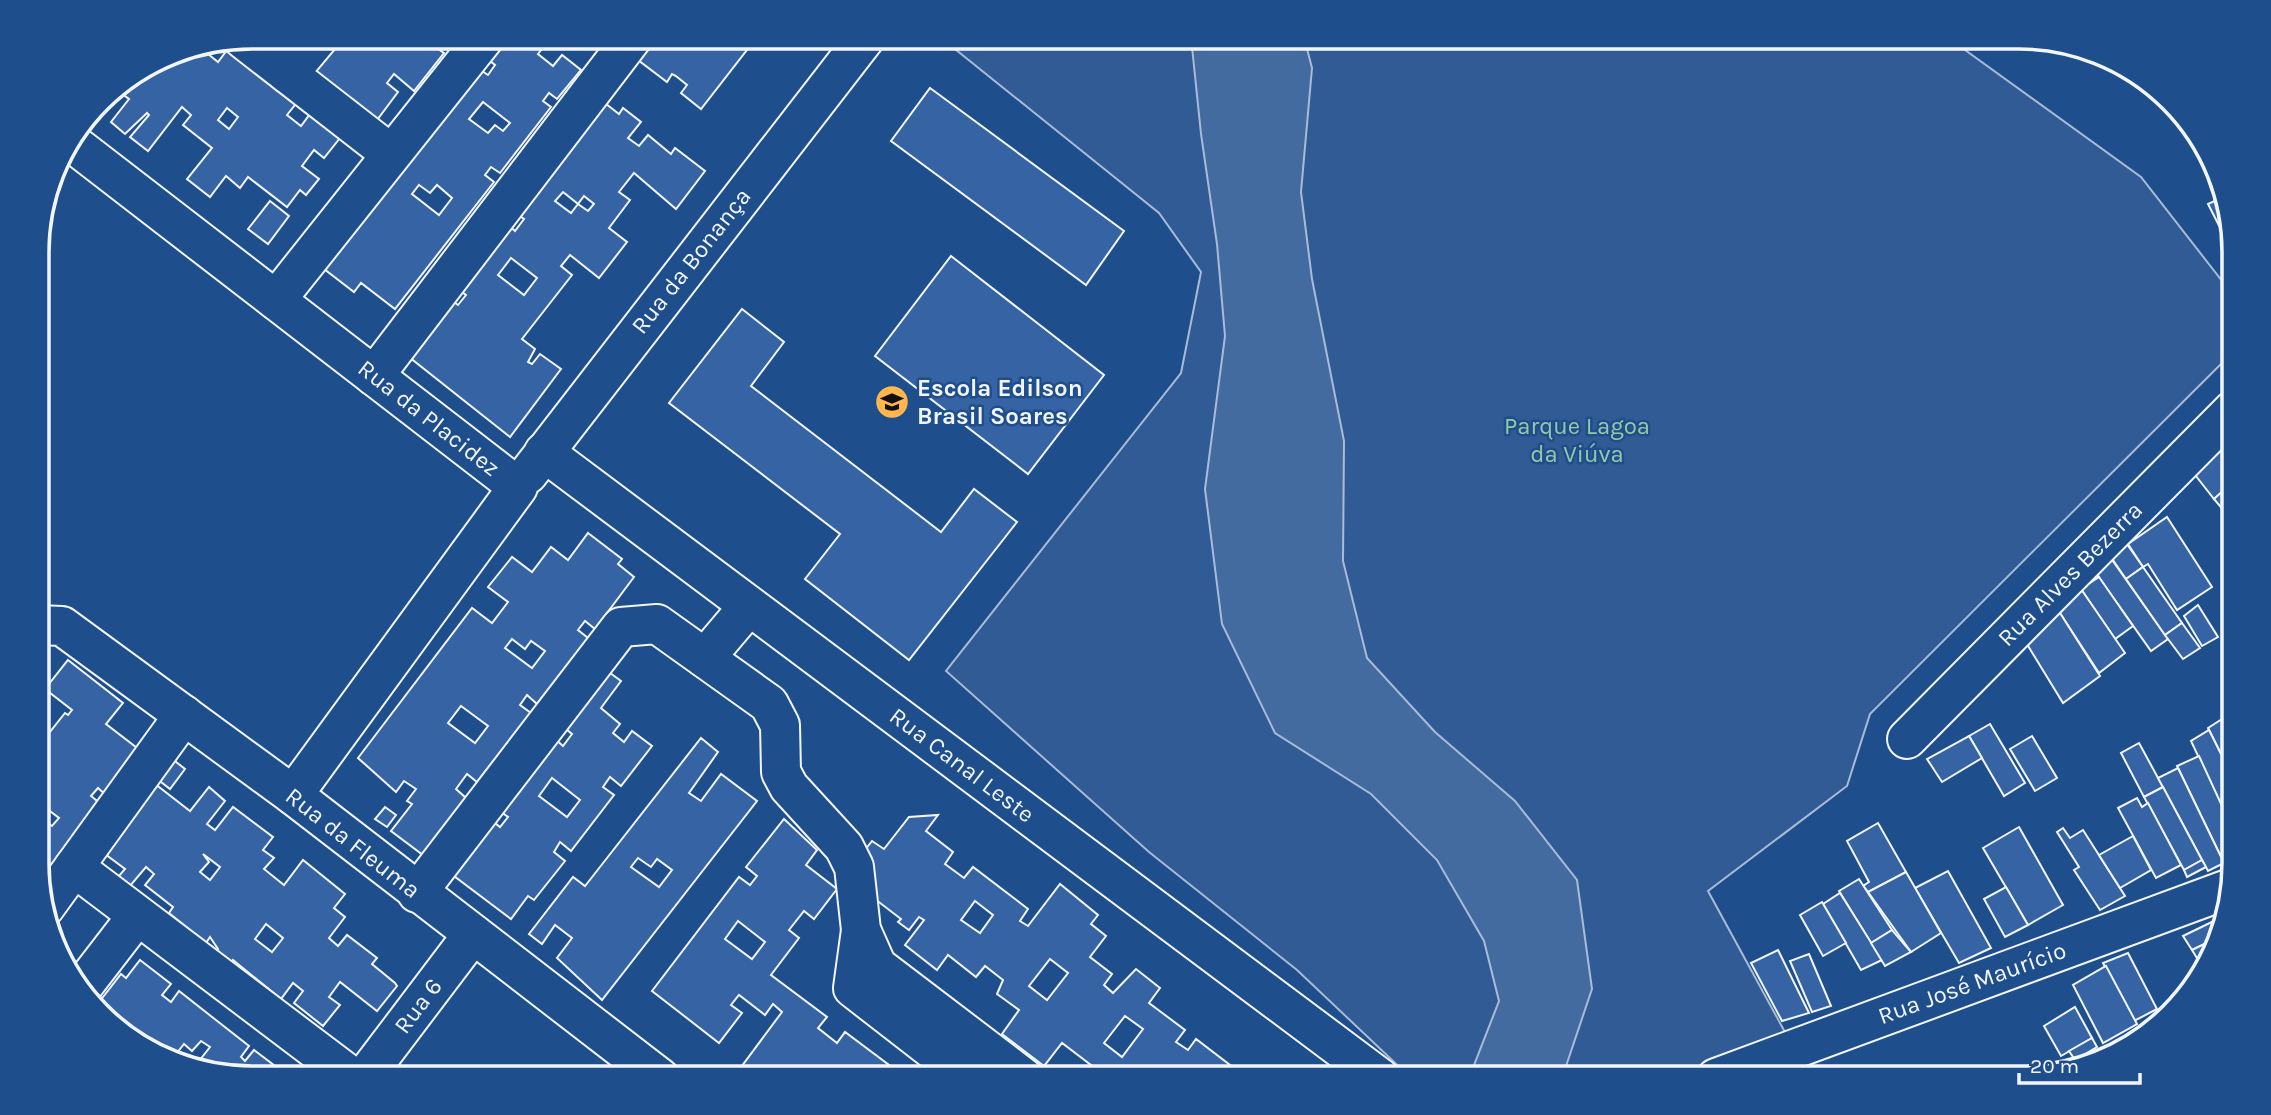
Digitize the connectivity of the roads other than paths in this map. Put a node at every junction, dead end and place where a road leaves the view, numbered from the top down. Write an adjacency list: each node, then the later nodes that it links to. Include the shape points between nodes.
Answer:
1 (256, 49): 6 (street)
2 (310, 49): 6 (street)
3 (475, 49): 8 (street)
4 (615, 49): 10 (street)
5 (857, 49): 12 (street, Rua da Bonança)
6 (289, 75): 8 (street)
7 (78, 147): 9 (street, Rua da Placidez)
8 (391, 154): 9 (street)
9 (276, 300): 10 (street, Rua da Placidez)
10 (374, 376): 13 (street, Rua da Placidez)
11 (2222, 421): 18 (street, Rua Alves Bezerra)
12 (544, 452): 13 (street, Rua da Bonança); 14 (street, Rua Canal Leste)
13 (518, 487): 19 (street, Rua da Placidez)
14 (749, 606): 16 (street); 33 (street, Rua Canal Leste)
15 (49, 625): 17 (street, Rua da Fleuma, via 62,626)
16 (705, 658): 21 (street, via 657,624 621,627); 25 (street, via 776,713 781,772 789,788 844,848 853,867)
17 (184, 715): 19 (street, Rua da Fleuma); 20 (street)
18 (1906, 739)
19 (293, 795): 21 (street, Rua da Fleuma)
20 (74, 867): 23 (street); 24 (street)
21 (417, 893): 26 (street, Rua da Fleuma)
22 (2219, 895): 34 (street, Rua José Maurício)
23 (52, 897)
24 (137, 916): 27 (street); 28 (street)
25 (861, 930): 31 (street, via 853,988); 32 (street, via 877,966)
26 (472, 934): 29 (street, Rua 6); 30 (street, Rua da Fleuma)
27 (87, 981)
28 (337, 1066)
29 (372, 1066)
30 (644, 1066)
31 (954, 1066)
32 (1008, 1066)
33 (1357, 1066)
34 (1749, 1066)

